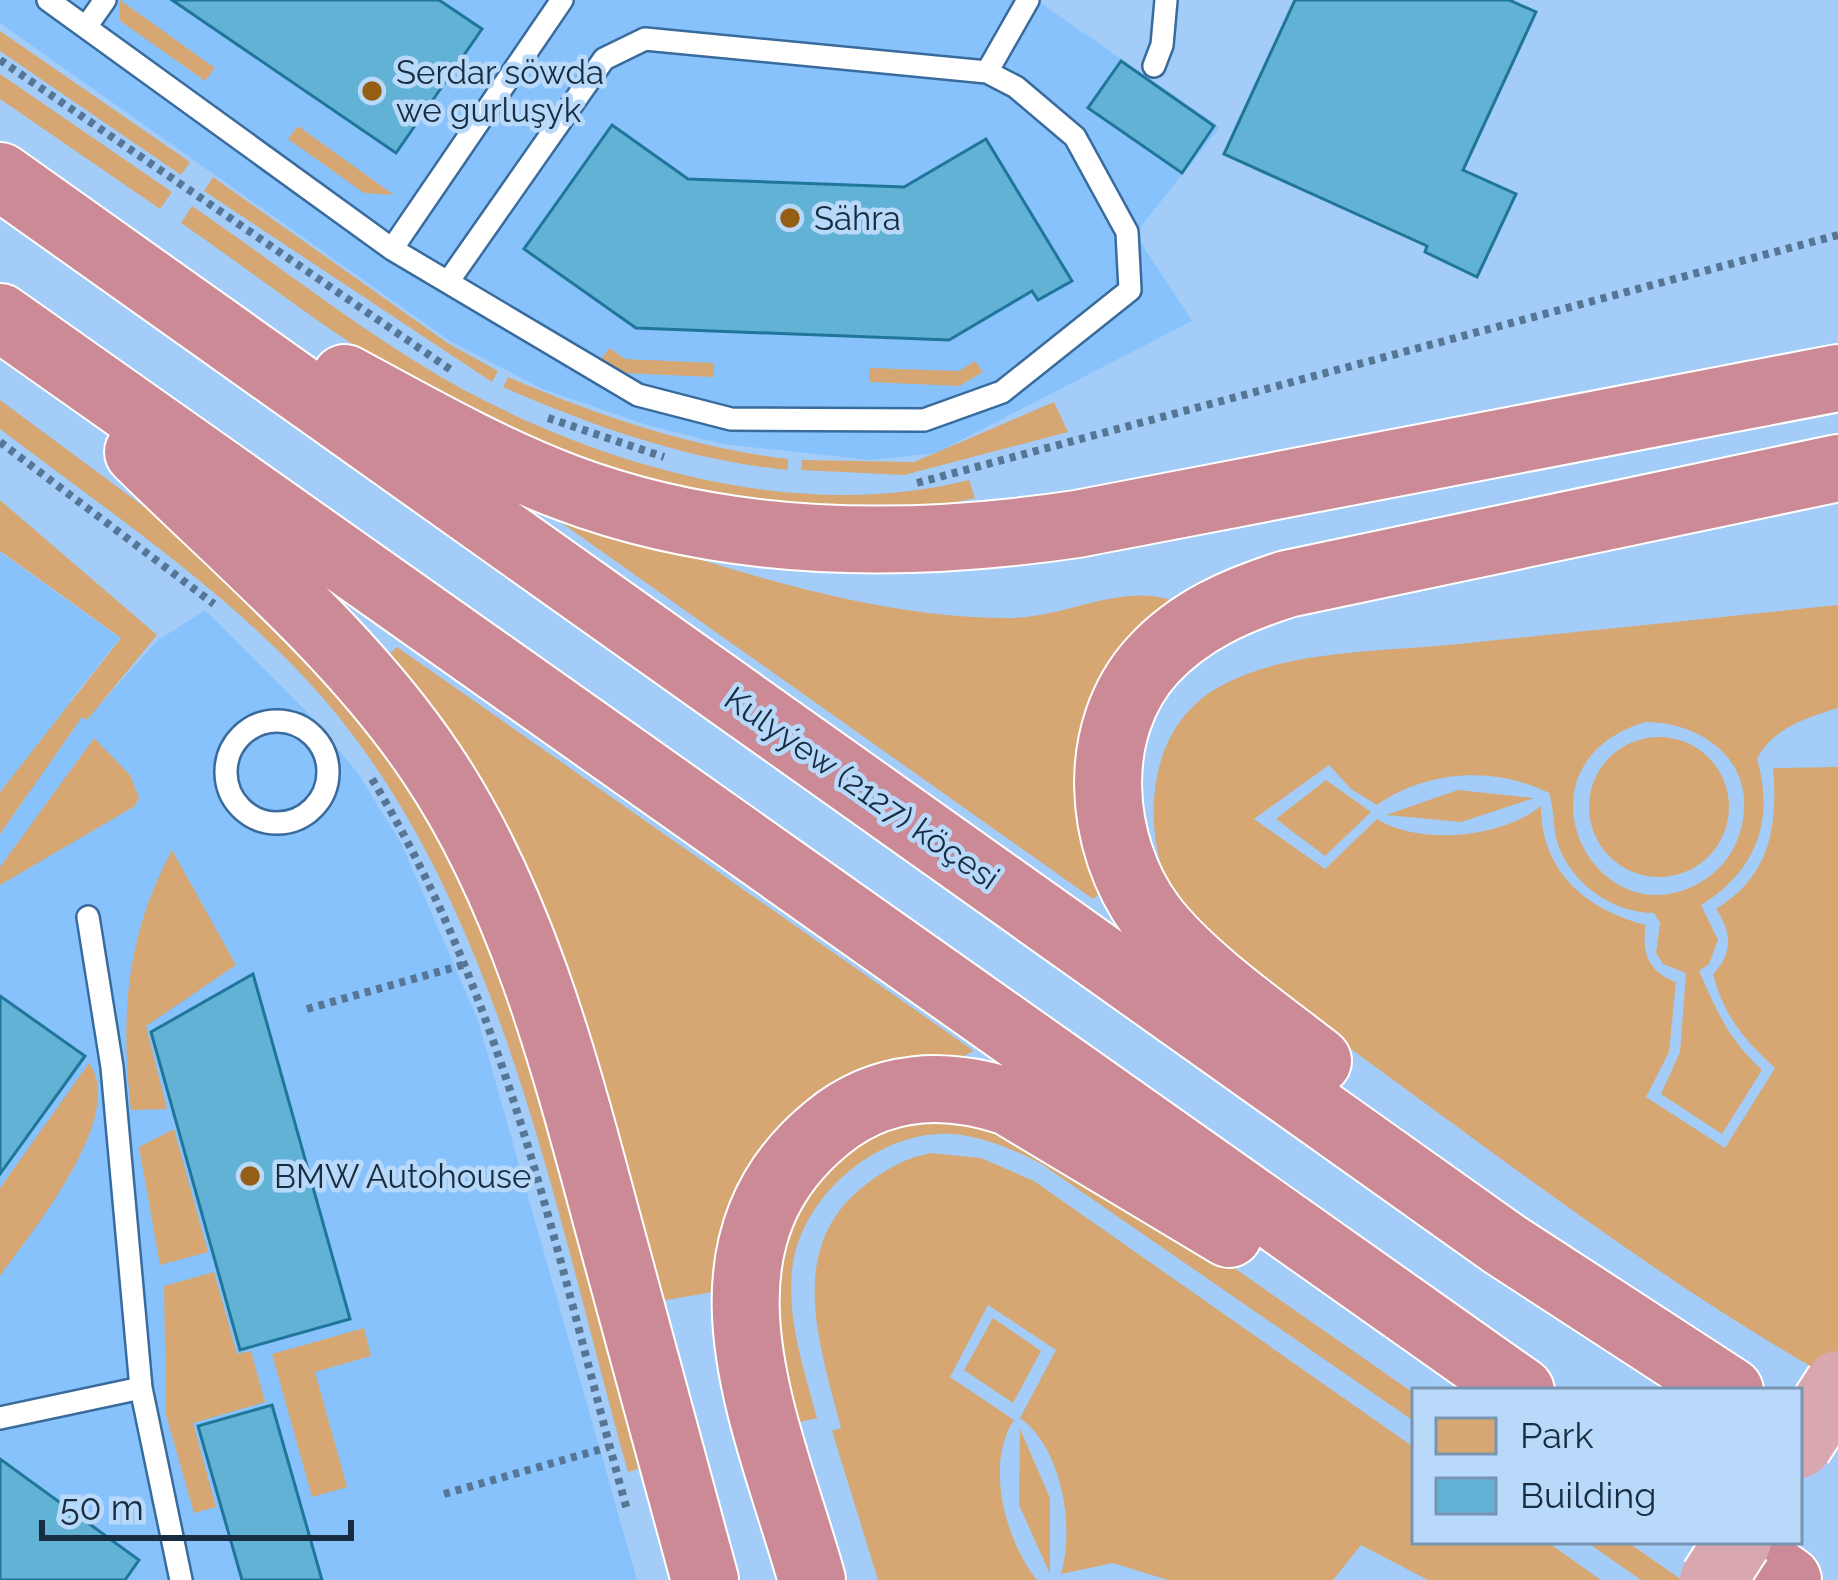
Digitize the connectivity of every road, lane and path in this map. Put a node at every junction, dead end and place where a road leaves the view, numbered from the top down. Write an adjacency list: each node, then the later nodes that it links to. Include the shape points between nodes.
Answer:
1 (48, 0): 6 (lane)
2 (105, 0): 6 (lane)
3 (562, 0): 13 (lane)
4 (1028, 0): 9 (lane)
5 (1166, 0): 8 (lane)
6 (86, 27): 13 (lane)
7 (0, 61): 16 (path)
8 (1154, 65)
9 (987, 72): 14 (lane, via 645,39 604,59); 14 (lane, via 1075,137 1127,232 1130,290 1002,392 924,420 731,418 638,395)
10 (0, 176): 12 (highway, Kulyýew (2127) köçesi)
11 (1838, 235): 22 (path)
12 (94, 242): 17 (highway, via 551,482 731,531 969,537 1078,524); 29 (highway, Kulyýew (2127) köçesi)
13 (392, 249): 14 (lane)
14 (450, 279)
15 (2, 318): 30 (highway); 45 (highway, via 325,636 430,761 471,828 572,1090)
16 (457, 374)
17 (1838, 378)
18 (536, 413): 20 (path)
19 (0, 442): 23 (path)
20 (684, 463)
21 (1838, 468): 29 (highway, via 1247,597 1179,637 1130,694 1114,736 1108,805 1128,880 1154,920 1367,1100)
22 (897, 486)
23 (226, 613)
24 (361, 761): 27 (path)
25 (298, 819): 25 (lane, via 322,798 324,751 287,722 256,726 232,747 230,794 251,817)
26 (88, 917): 32 (lane, via 112,1067)
27 (466, 964): 28 (path); 38 (path, via 518,1114)
28 (307, 1009)
29 (1504, 1244): 34 (highway, Kulyýew (2127) köçesi)
30 (1465, 1352): 33 (highway); 46 (highway, via 1302,1278 1009,1102 946,1087 872,1100 840,1117 788,1166 750,1237 744,1268 749,1355)
31 (1838, 1384): 37 (main road, bridge)
32 (141, 1388): 35 (lane); 44 (lane)
33 (1517, 1388)
34 (1725, 1388)
35 (0, 1418)
36 (1802, 1438): 39 (highway)
37 (1802, 1440)
38 (609, 1447): 40 (path); 41 (path)
39 (1838, 1461)
40 (444, 1493)
41 (628, 1514)
42 (1733, 1544): 47 (main road, bridge)
43 (1739, 1544): 48 (highway)
44 (181, 1580)
45 (705, 1580)
46 (812, 1580)
47 (1713, 1580)
48 (1788, 1580)

